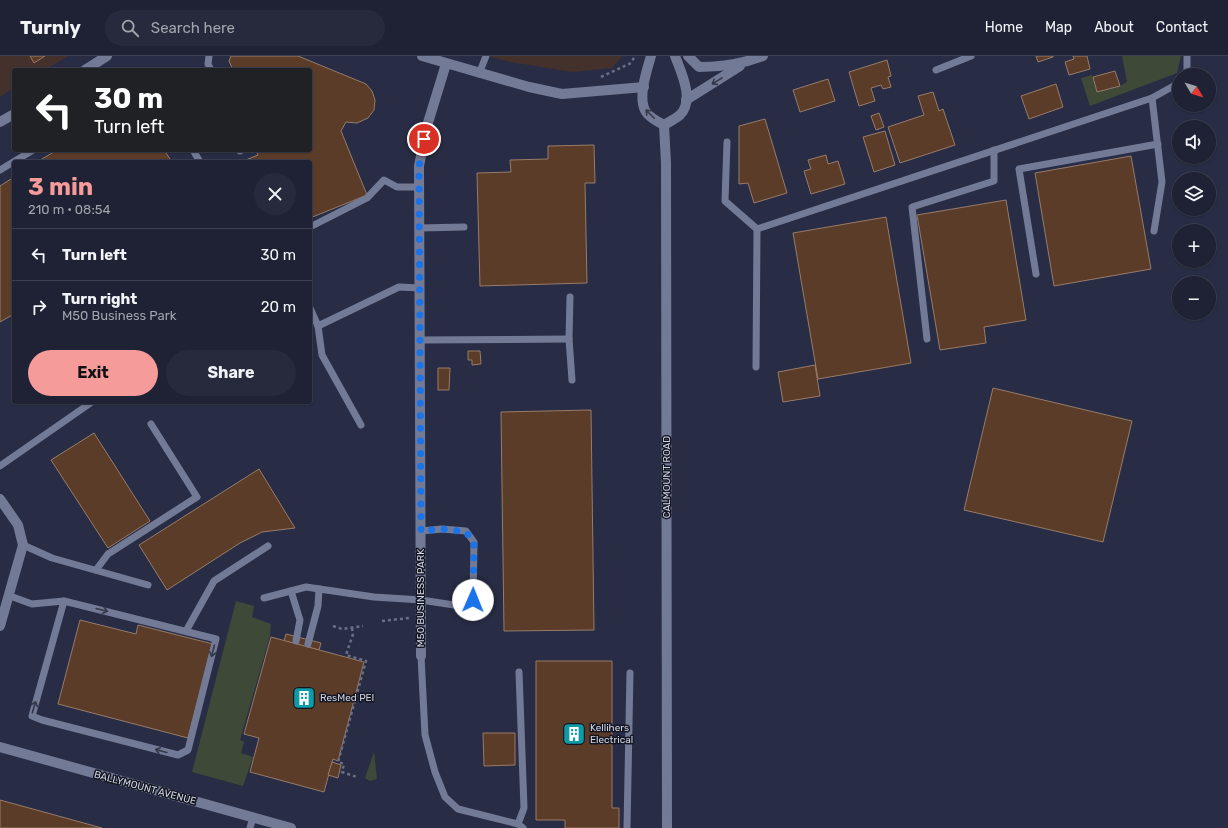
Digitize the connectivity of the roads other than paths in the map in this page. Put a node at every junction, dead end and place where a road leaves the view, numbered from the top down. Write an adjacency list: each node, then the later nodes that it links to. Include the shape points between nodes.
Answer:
1 (107, 56): 11 (street)
2 (209, 56): 15 (lane)
3 (422, 56): 13 (street)
4 (486, 56): 18 (lane)
5 (651, 56): 19 (street)
6 (675, 56): 22 (street, via 685,82)
7 (688, 56): 12 (street, via 699,67)
8 (764, 56): 12 (street)
9 (971, 56): 17 (lane)
10 (1187, 56): 16 (lane)
11 (93, 60): 14 (street)
12 (747, 62): 22 (street, one-way to 22)
13 (446, 64): 18 (street); 33 (street, M50 BUSINESS PARK, via 427,126 419,166)
14 (87, 68)
15 (210, 68)
16 (1187, 68)
17 (936, 70)
18 (479, 74): 19 (street, via 562,94)
19 (644, 87): 25 (street, one-way to 19, via 646,112 643,102)
20 (1172, 87): 21 (lane)
21 (1152, 98): 27 (lane); 28 (lane)
22 (686, 100): 25 (street, via 679,116)
23 (12, 115): 24 (street)
24 (0, 122)
25 (664, 125): 79 (street, CALMOUNT ROAD)
26 (727, 142): 37 (lane, via 725,201)
27 (1158, 144): 38 (lane, via 1162,182); 39 (lane, via 1019,169)
28 (994, 150): 37 (lane); 45 (lane, via 994,181 912,207)
29 (30, 152): 30 (lane)
30 (16, 160)
31 (12, 163): 32 (lane)
32 (0, 170)
33 (419, 187): 34 (lane, via 398,187 384,180 367,198); 36 (street, M50 BUSINESS PARK)
34 (312, 226)
35 (464, 227): 36 (lane)
36 (420, 228): 40 (street, M50 BUSINESS PARK)
37 (757, 228): 47 (lane)
38 (1154, 231)
39 (1036, 274)
40 (420, 288): 43 (lane, via 399,287); 46 (street, M50 BUSINESS PARK)
41 (570, 297): 44 (lane)
42 (312, 312): 43 (lane)
43 (318, 326): 51 (lane, via 322,355)
44 (569, 338): 46 (lane); 48 (lane)
45 (927, 339)
46 (420, 340): 54 (street, M50 BUSINESS PARK)
47 (756, 367)
48 (572, 380)
49 (89, 404): 52 (lane)
50 (150, 424): 57 (lane, via 197,498 108,554)
51 (361, 425)
52 (0, 466)
53 (0, 499): 55 (street, via 18,525)
54 (421, 531): 63 (street, M50 BUSINESS PARK); 63 (lane, via 442,529 466,532 474,542 473,600 454,605)
55 (23, 545): 57 (lane, via 52,558); 61 (street)
56 (268, 546): 67 (lane, via 214,581)
57 (96, 570): 58 (lane)
58 (148, 585)
59 (319, 589): 60 (lane, via 306,587); 63 (lane, via 374,597); 69 (lane, via 318,606)
60 (291, 591): 62 (lane); 68 (lane, via 300,620)
61 (10, 596): 64 (lane, via 32,604); 65 (street)
62 (264, 598)
63 (421, 600): 70 (street, M50 BUSINESS PARK)
64 (64, 601): 67 (lane, one-way to 67); 67 (lane, one-way to 64, via 216,639 188,750 178,755 32,716)
65 (2, 614): 66 (street)
66 (0, 626)
67 (186, 631)
68 (296, 641)
69 (308, 644)
70 (421, 656): 75 (lane, via 425,735 445,797 458,809)
71 (519, 672): 75 (lane, via 524,808)
72 (630, 674): 78 (lane)
73 (0, 747): 74 (street, BALLYMOUNT AVENUE)
74 (253, 817): 76 (lane); 77 (street, BALLYMOUNT AVENUE)
75 (520, 826)
76 (250, 828)
77 (291, 828)
78 (627, 828)
79 (667, 828)

